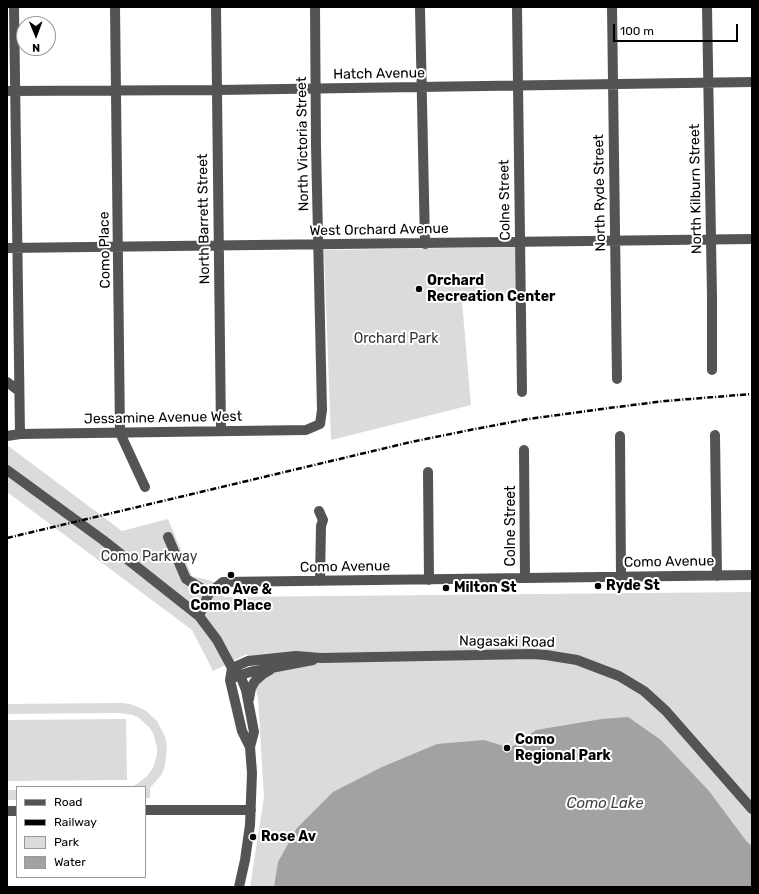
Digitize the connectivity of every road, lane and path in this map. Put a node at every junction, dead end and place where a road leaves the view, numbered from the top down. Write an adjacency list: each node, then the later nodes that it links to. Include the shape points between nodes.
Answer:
1 (14, 7): 16 (street)
2 (115, 7): 17 (street, Como Place)
3 (216, 7): 15 (street, North Barrett Street)
4 (315, 7): 14 (street, North Victoria Street)
5 (420, 7): 13 (street)
6 (517, 7): 12 (street, Colne Street)
7 (612, 7): 11 (street, North Ryde Street)
8 (707, 7): 10 (street, North Kilburn Street)
9 (752, 82): 10 (street, Hatch Avenue)
10 (708, 83): 11 (street, Hatch Avenue); 18 (street, North Kilburn Street)
11 (613, 84): 12 (street, Hatch Avenue); 20 (street, North Ryde Street)
12 (518, 86): 13 (street, Hatch Avenue); 21 (street, Colne Street)
13 (421, 87): 14 (street, Hatch Avenue); 22 (street)
14 (316, 89): 15 (street, Hatch Avenue); 23 (street, North Victoria Street)
15 (217, 90): 17 (street, Hatch Avenue); 24 (street, North Barrett Street)
16 (11, 91): 17 (street, Hatch Avenue); 27 (street)
17 (116, 91): 25 (street, Como Place)
18 (711, 239): 19 (street, West Orchard Avenue); 20 (street, West Orchard Avenue); 28 (street, North Kilburn Street)
19 (752, 239)
20 (615, 240): 21 (street, West Orchard Avenue); 29 (street, North Ryde Street)
21 (520, 242): 22 (street, West Orchard Avenue); 32 (street, Colne Street)
22 (425, 244): 23 (street, West Orchard Avenue)
23 (319, 245): 24 (street, West Orchard Avenue); 33 (street, North Victoria Street, via 322,410)
24 (219, 246): 25 (street, West Orchard Avenue); 34 (street, North Barrett Street)
25 (119, 247): 27 (street, West Orchard Avenue); 35 (street, Como Place)
26 (7, 248): 27 (street, West Orchard Avenue)
27 (18, 248): 31 (street)
28 (712, 370)
29 (617, 379)
30 (7, 382): 31 (street)
31 (19, 391): 36 (street)
32 (522, 392)
33 (320, 424): 34 (street, Jessamine Avenue West, via 306,430)
34 (221, 431): 35 (street, Jessamine Avenue West)
35 (120, 433): 36 (street, Jessamine Avenue West); 43 (street, Como Place)
36 (20, 434): 38 (street, Jessamine Avenue West)
37 (715, 435): 47 (street)
38 (7, 436)
39 (620, 436): 48 (street)
40 (524, 450): 49 (street, Colne Street)
41 (7, 470): 53 (street, via 103,540)
42 (428, 472): 50 (street)
43 (145, 487)
44 (319, 510): 51 (street, via 323,520)
45 (168, 537): 52 (street, via 186,579)
46 (752, 575): 47 (street, Como Avenue)
47 (717, 576): 48 (street, Como Avenue)
48 (621, 577): 49 (street, Como Avenue)
49 (525, 578): 50 (street, Como Avenue)
50 (429, 580): 51 (street, Como Avenue)
51 (320, 581): 52 (street, Como Avenue, via 223,582)
52 (209, 593): 53 (street)
53 (200, 616): 55 (street)
54 (321, 658): 55 (street, via 296,656 263,659 248,661); 56 (street); 61 (street, Nagasaki Road, via 532,654 590,664 619,676 644,691 666,711)
55 (232, 668): 57 (street); 58 (street)
56 (275, 668): 57 (street); 59 (street, via 255,681)
57 (240, 675): 58 (street); 59 (street)
58 (230, 680): 60 (street, via 242,731)
59 (248, 703): 60 (street, via 254,732)
60 (250, 746): 63 (street)
61 (752, 809)
62 (146, 810): 63 (street)
63 (251, 810): 64 (street)
64 (239, 887)

